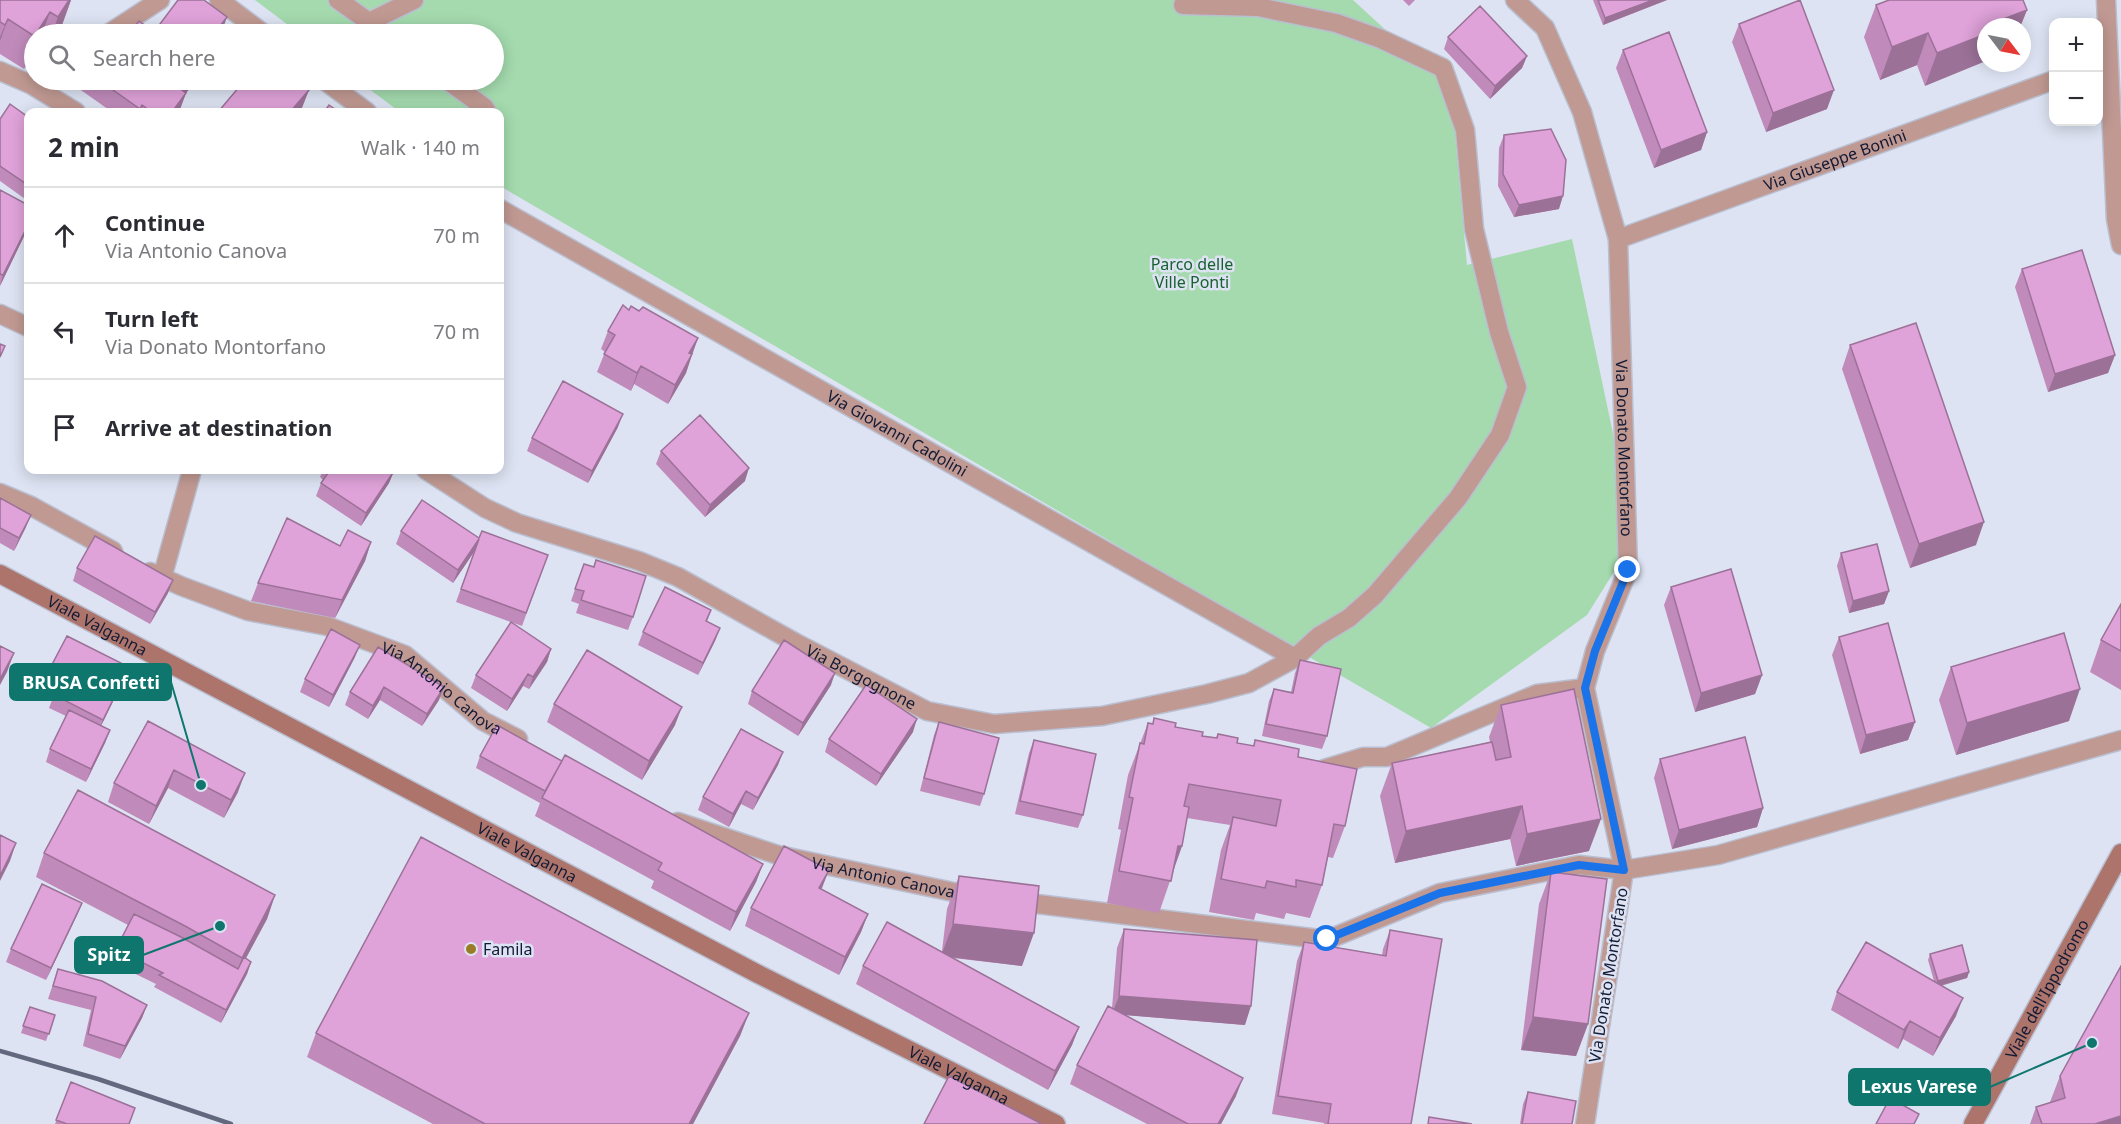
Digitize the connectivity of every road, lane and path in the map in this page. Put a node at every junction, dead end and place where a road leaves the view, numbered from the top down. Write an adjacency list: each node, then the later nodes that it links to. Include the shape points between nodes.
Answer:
1 (160, 0): 9 (street)
2 (219, 0): 10 (street)
3 (338, 0): 8 (street)
4 (414, 0): 8 (street)
5 (1515, 0): 23 (street, Via Donato Montorfano, via 1545,28 1582,112)
6 (2106, 0): 12 (street)
7 (1183, 5): 32 (street, Via Borgognone, via 1258,7 1336,23 1443,68 1465,130 1474,229 1498,332 1517,387 1500,435 1458,498 1375,595)
8 (369, 22): 11 (street)
9 (123, 24)
10 (251, 24)
11 (372, 24)
12 (2103, 59): 24 (street)
13 (0, 71): 14 (street)
14 (24, 78)
15 (2049, 82): 23 (street, Via Giuseppe Bonini)
16 (47, 90): 19 (street)
17 (337, 90): 20 (street)
18 (461, 90): 21 (street)
19 (71, 108)
20 (362, 108)
21 (485, 108)
22 (504, 211): 32 (street, Via Giovanni Cadolini)
23 (1618, 239): 33 (street, Via Donato Montorfano, via 1628,570 1595,651)
24 (2121, 245)
25 (0, 314): 26 (street)
26 (24, 325)
27 (191, 474): 31 (street)
28 (432, 474): 32 (street, Via Borgognone, via 485,508 517,523 678,577 927,711 994,724 1102,716 1249,683)
29 (0, 493): 31 (street, Via Antonio Canova)
30 (0, 574): 40 (main road, Viale Valganna, via 765,977)
31 (162, 578): 35 (street, Via Antonio Canova, via 248,611 327,626 405,655 483,721)
32 (1295, 658)
33 (1585, 688): 36 (street, via 1537,694 1387,757 1363,757); 39 (street, Via Donato Montorfano)
34 (2121, 740): 39 (street, Via Antonio Canova, via 1718,855)
35 (531, 747)
36 (1324, 769)
37 (667, 816): 39 (street, Via Antonio Canova, via 778,855 969,896 1327,939 1440,893 1579,865)
38 (2121, 853): 42 (main road, Viale dell'Ippodromo)
39 (1624, 870): 41 (street, Via Donato Montorfano)
40 (1056, 1124)
41 (1585, 1124)
42 (1973, 1124)

